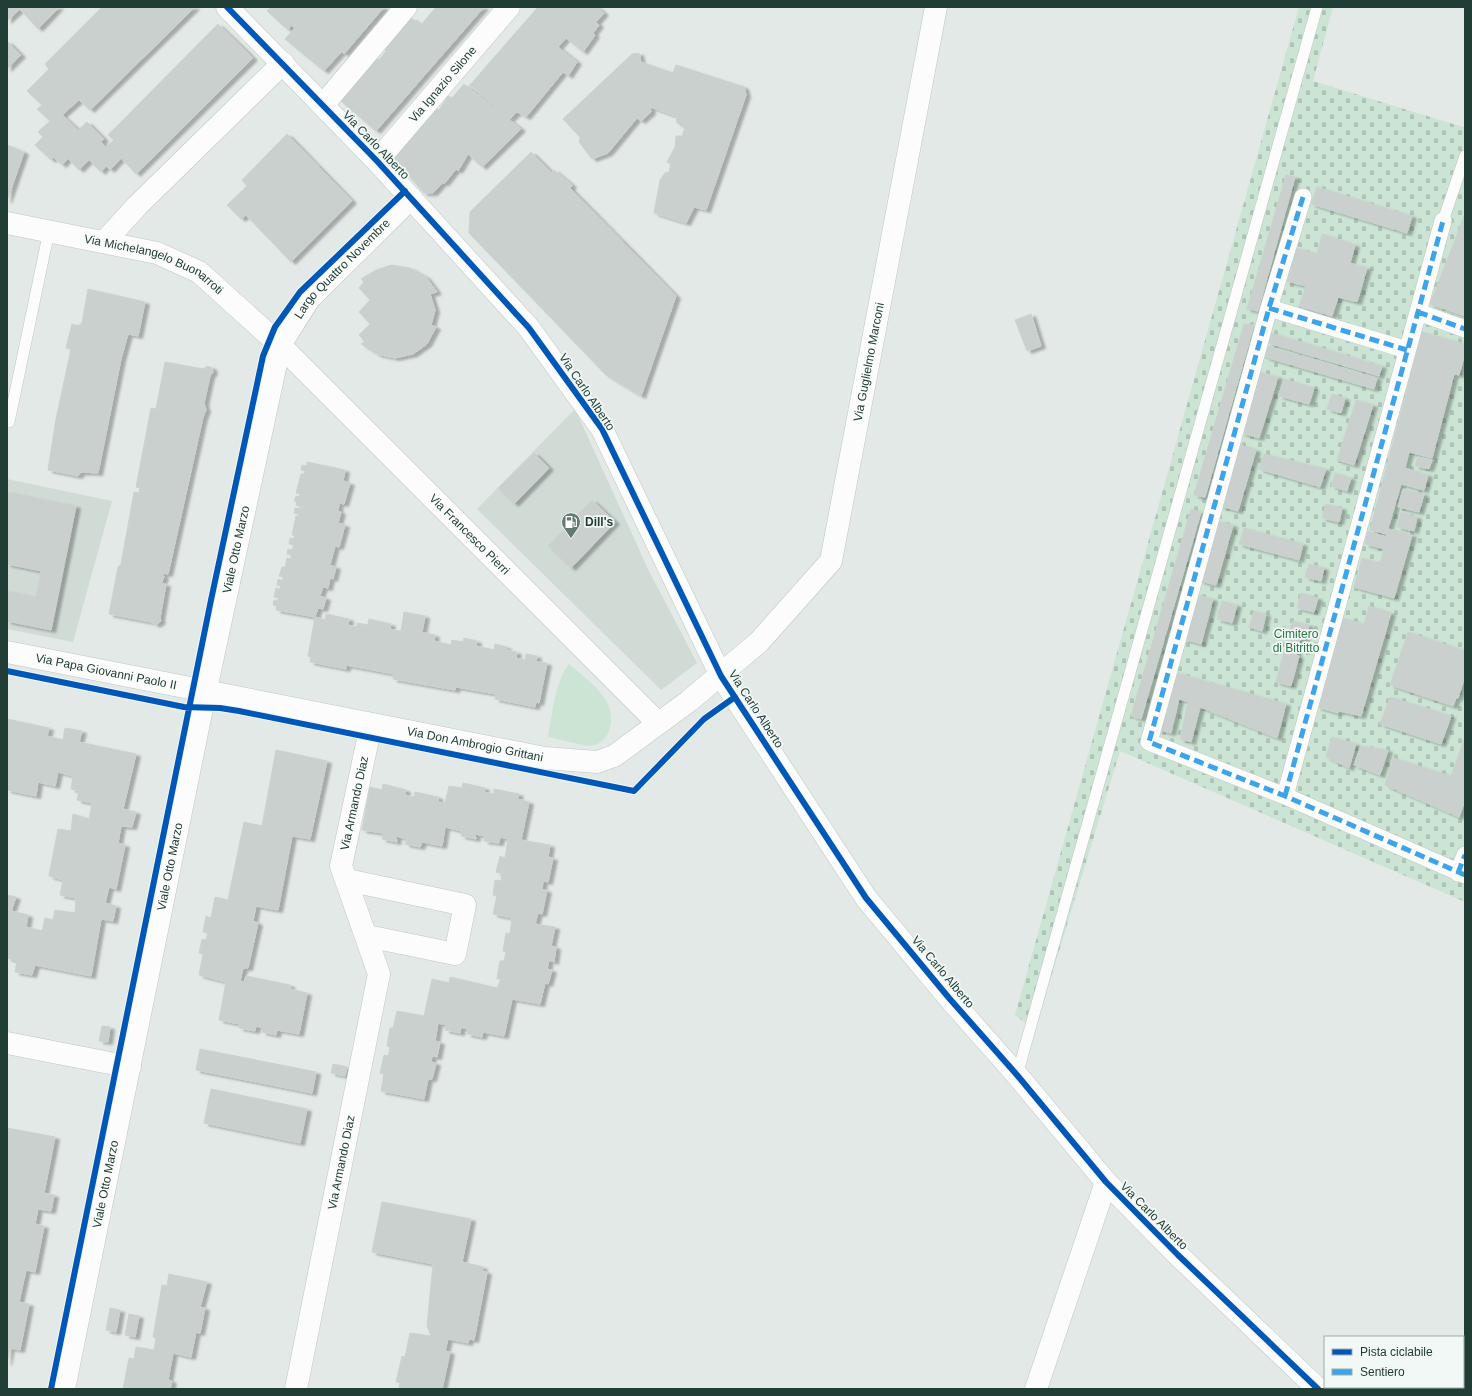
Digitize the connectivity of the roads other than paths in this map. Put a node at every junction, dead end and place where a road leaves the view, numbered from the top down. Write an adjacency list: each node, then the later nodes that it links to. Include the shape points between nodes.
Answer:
1 (227, 7): 6 (street, Via Carlo Alberto)
2 (406, 7): 7 (street)
3 (509, 7): 9 (street, Via Ignazio Silone)
4 (936, 7): 23 (street, Via Guglielmo Marconi, via 831,561 759,642)
5 (1317, 7): 34 (lane)
6 (283, 63): 7 (street, Via Carlo Alberto); 15 (street, via 137,206)
7 (323, 105): 9 (street, Via Carlo Alberto)
8 (1465, 156): 12 (lane)
9 (377, 162): 11 (street, Via Carlo Alberto)
10 (1303, 197): 16 (street)
11 (412, 198): 19 (street, Largo Quattro Novembre, via 309,299); 23 (street, Via Carlo Alberto, via 529,328 602,429)
12 (1443, 221): 17 (street)
13 (7, 223): 14 (street, Via Michelangelo Buonarroti)
14 (49, 232): 15 (street, Via Michelangelo Buonarroti); 21 (lane)
15 (104, 242): 19 (street, Via Michelangelo Buonarroti, via 157,254 199,272)
16 (1269, 308): 20 (street); 27 (street, via 1149,742)
17 (1418, 312): 18 (street); 20 (street)
18 (1465, 329)
19 (280, 345): 24 (street, Viale Otto Marzo); 25 (street, Via Francesco Pierri)
20 (1407, 350): 27 (street)
21 (9, 422)
22 (7, 652): 24 (street, Via Papa Giovanni Paolo II)
23 (721, 676): 25 (street, Via Don Ambrogio Grittani); 34 (street, Via Carlo Alberto, via 866,898)
24 (206, 692): 26 (street, Via Don Ambrogio Grittani); 33 (street, Viale Otto Marzo)
25 (658, 723): 26 (street, Via Don Ambrogio Grittani, via 614,756 597,762 545,758)
26 (371, 725): 30 (street, Via Armando Diaz, via 341,866)
27 (1285, 796): 29 (street)
28 (1465, 855): 29 (street)
29 (1462, 874)
30 (347, 880): 31 (street, Via Armando Diaz); 31 (street, via 465,905 455,954)
31 (367, 936): 37 (street, Via Armando Diaz, via 379,974)
32 (7, 1043): 33 (street)
33 (130, 1067): 36 (street, Viale Otto Marzo)
34 (1017, 1075): 35 (street, Via Carlo Alberto)
35 (1106, 1182): 38 (street); 39 (street, Via Carlo Alberto)
36 (64, 1389)
37 (296, 1389)
38 (1036, 1389)
39 (1318, 1389)

